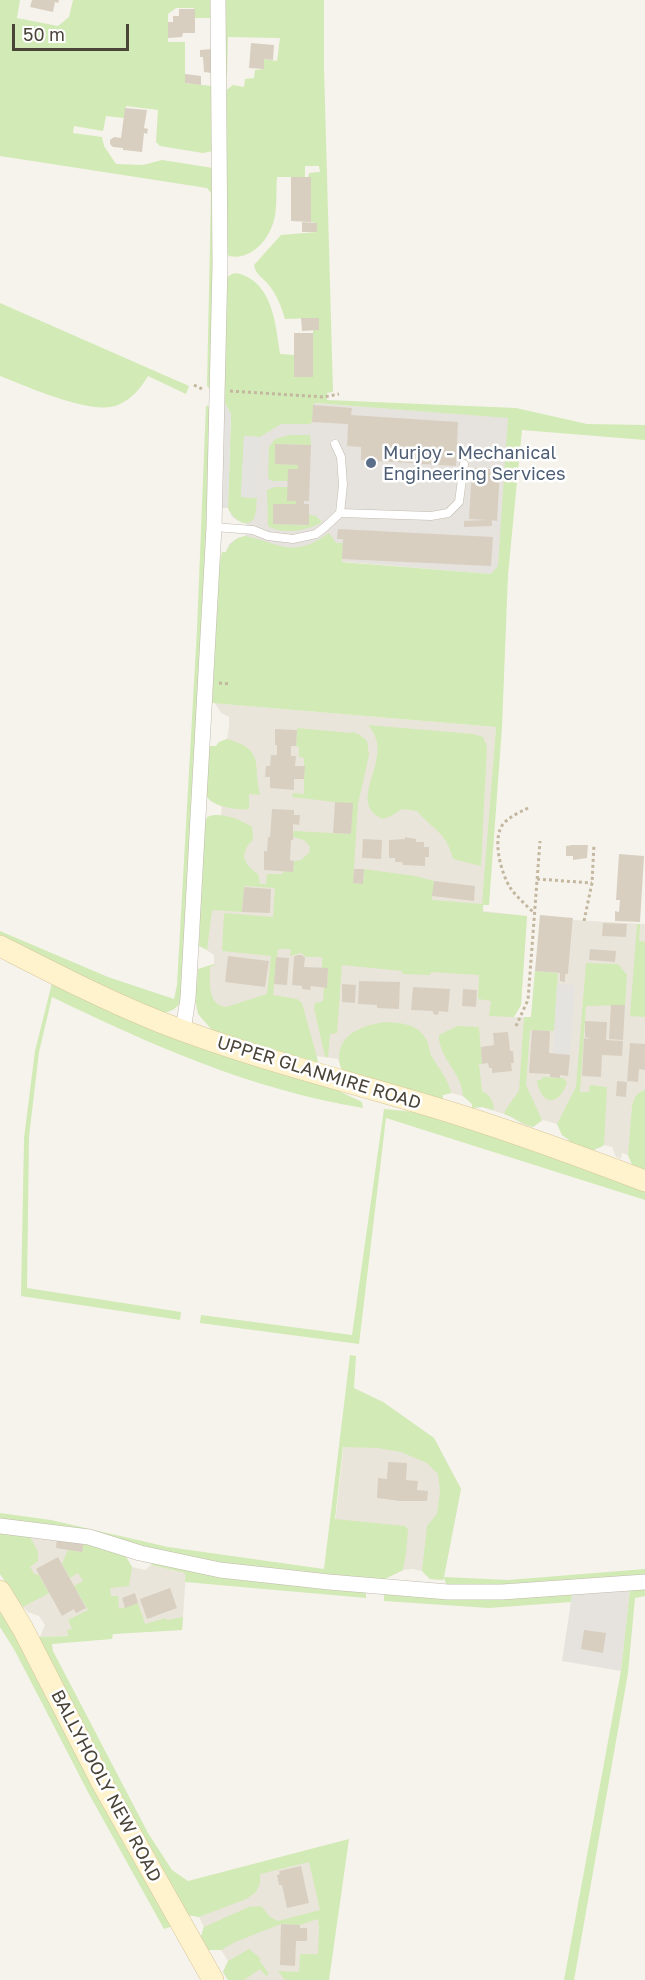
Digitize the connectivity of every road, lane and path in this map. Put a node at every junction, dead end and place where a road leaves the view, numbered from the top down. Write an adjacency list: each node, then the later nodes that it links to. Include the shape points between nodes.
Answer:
1 (218, 0): 9 (street, via 220,265)
2 (194, 385): 4 (path)
3 (236, 390): 5 (path, via 324,397)
4 (206, 393)
5 (339, 394)
6 (335, 444): 8 (lane, via 342,457)
7 (464, 464): 8 (lane, via 459,502 448,513)
8 (340, 513): 9 (lane, via 316,534 293,539)
9 (214, 527): 19 (street)
10 (528, 807): 15 (path, via 503,824 498,852 511,889)
11 (540, 841): 13 (path)
12 (594, 844): 14 (path)
13 (537, 879): 14 (path); 15 (path)
14 (591, 883): 16 (path)
15 (534, 913): 18 (path, via 528,1000)
16 (584, 921)
17 (0, 946): 19 (main road, UPPER GLANMIRE ROAD, via 100,997)
18 (516, 1026)
19 (183, 1031): 20 (main road, UPPER GLANMIRE ROAD, via 465,1116)
20 (645, 1181)
21 (0, 1526): 22 (street, via 89,1537 140,1553 220,1570 329,1582 448,1592 502,1592)
22 (645, 1582)
23 (0, 1591): 24 (main road, BALLYHOOLY NEW ROAD)
24 (213, 1980)

